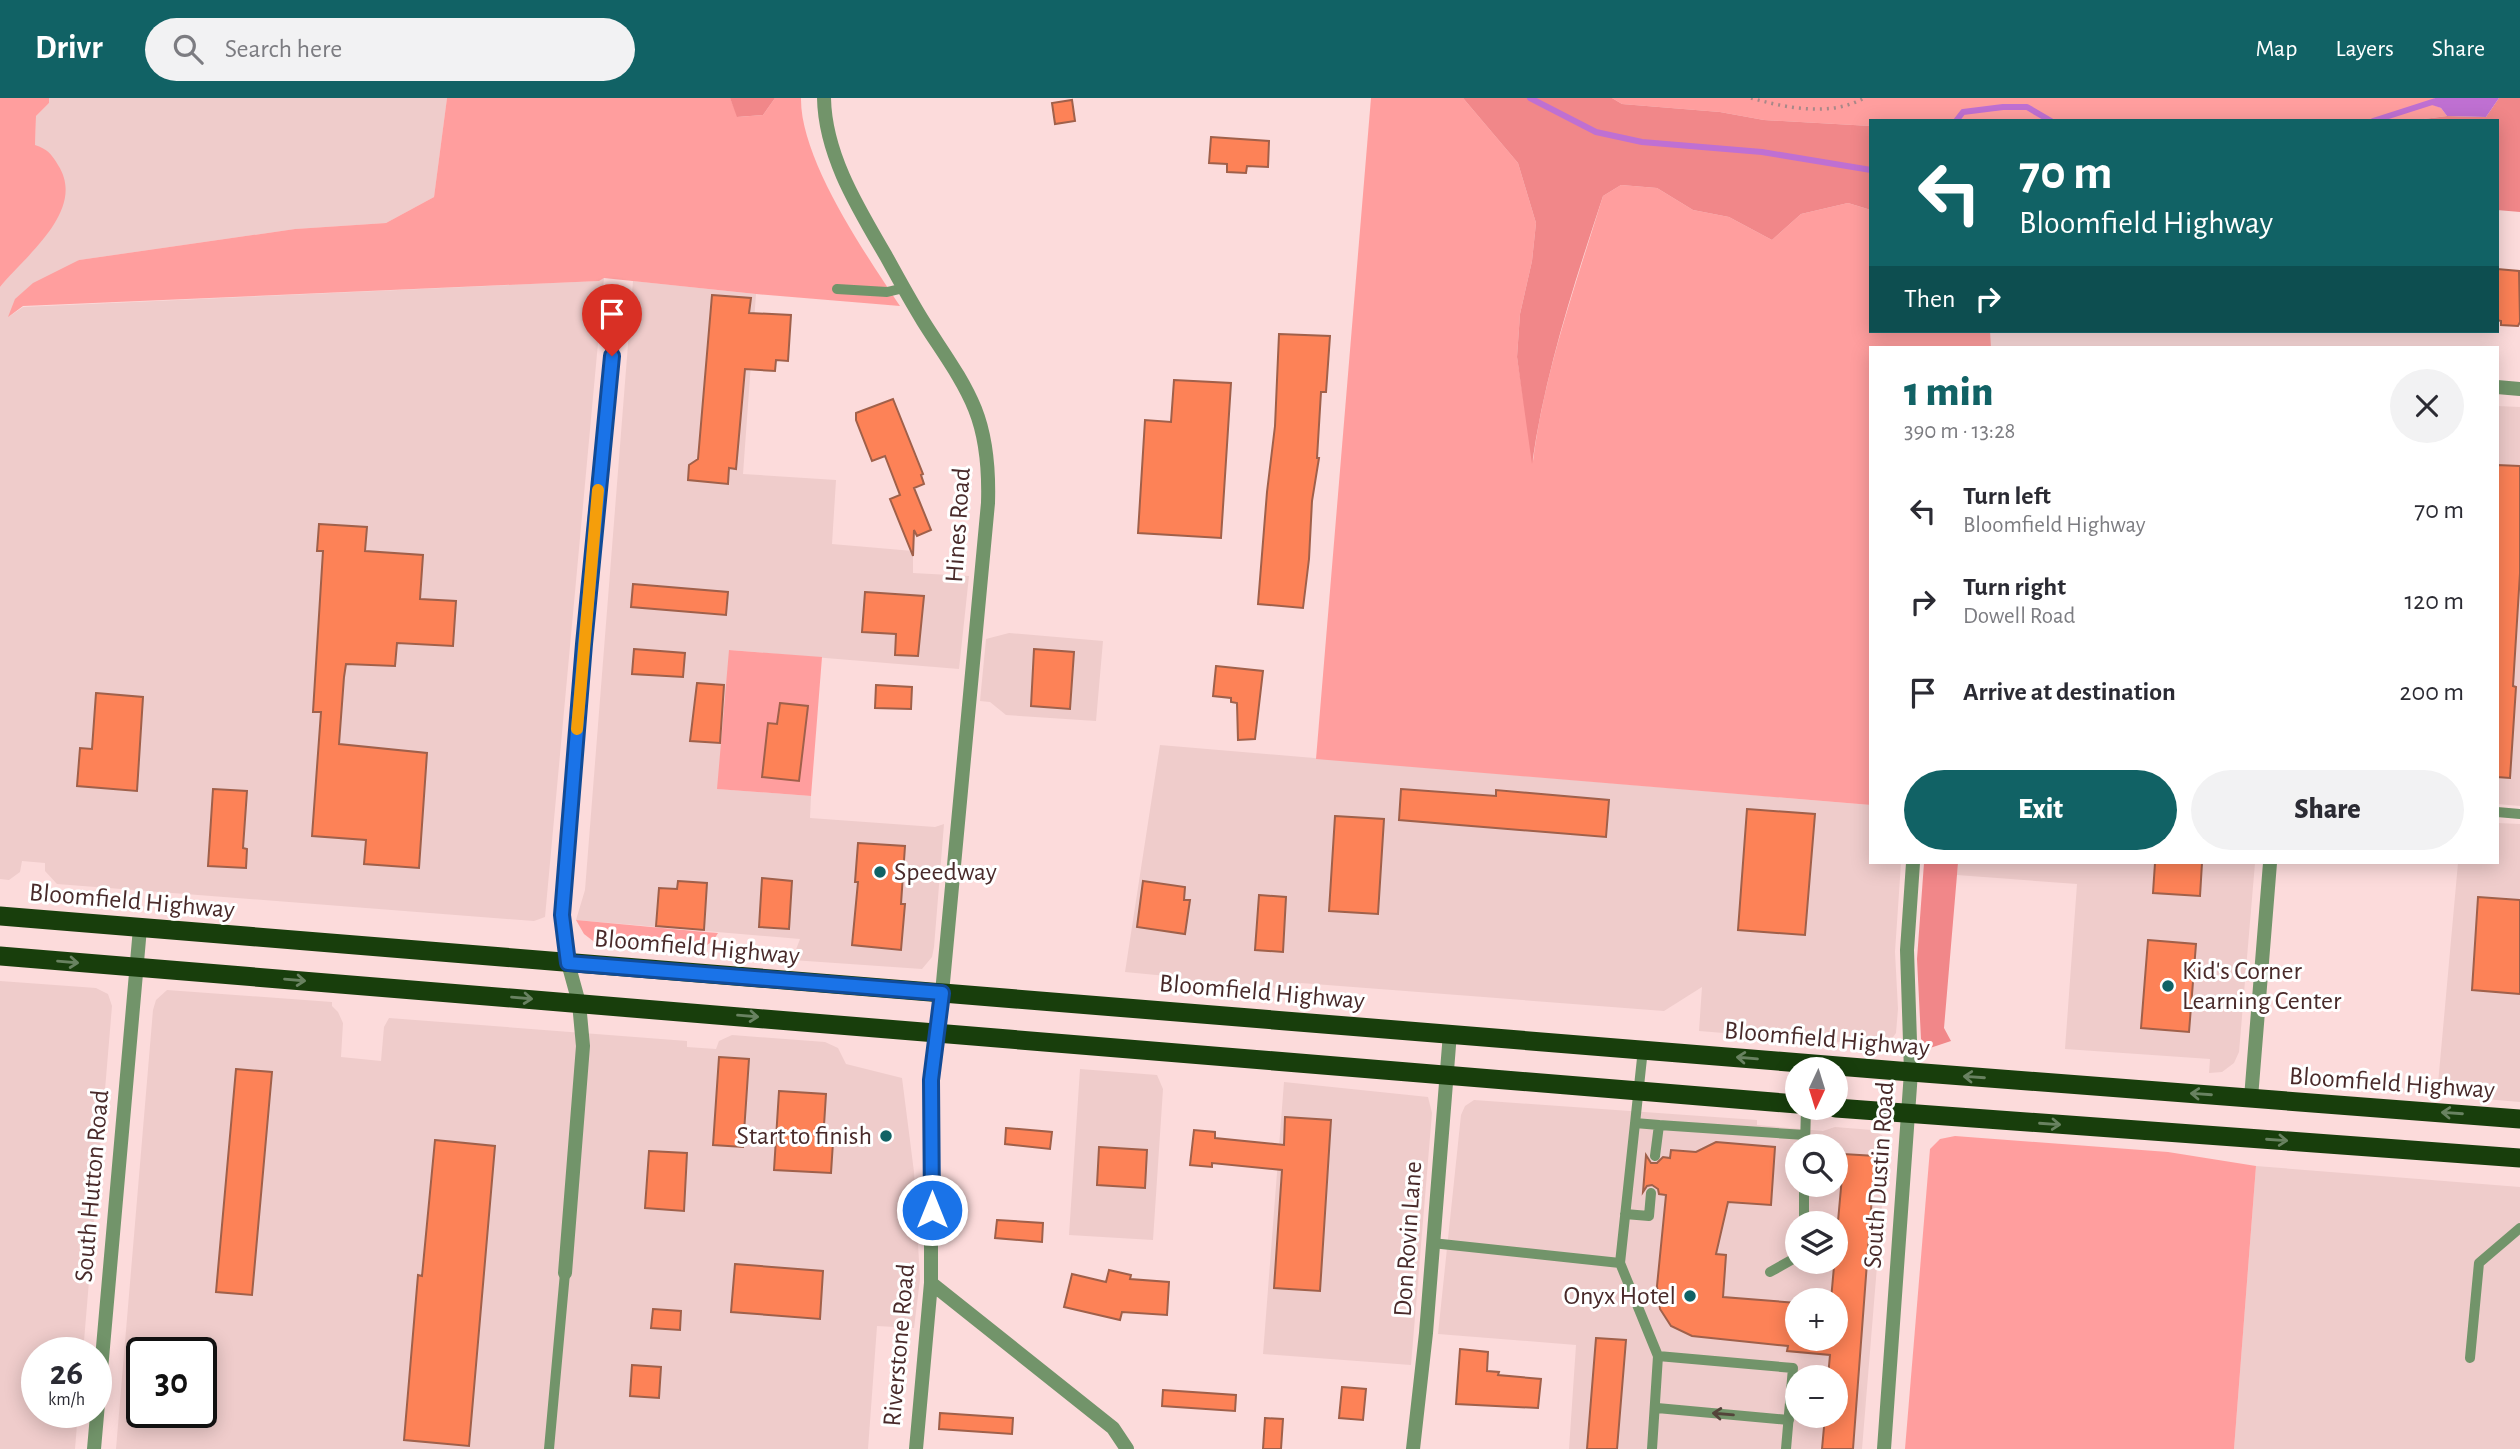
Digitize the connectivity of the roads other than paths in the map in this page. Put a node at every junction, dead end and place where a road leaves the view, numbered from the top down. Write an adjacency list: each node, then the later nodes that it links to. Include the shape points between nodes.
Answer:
1 (824, 98): 2 (street, Hines Road, via 835,154 851,195)
2 (904, 288): 3 (lane, via 887,292); 16 (street, Hines Road, via 975,410 984,437 989,480)
3 (837, 289)
4 (617, 303): 14 (street, via 562,915)
5 (2499, 387): 6 (street)
6 (2520, 389)
7 (2499, 812): 8 (lane)
8 (2520, 814)
9 (1913, 864): 21 (street, South Dustin Road, via 1907,950)
10 (2270, 864): 24 (street)
11 (0, 916): 12 (highway, Bloomfield Highway)
12 (140, 928): 14 (highway, Bloomfield Highway); 15 (street, South Hutton Road)
13 (0, 956): 15 (highway, one-way to 15)
14 (568, 963): 16 (highway, Bloomfield Highway); 17 (street)
15 (136, 968): 17 (highway, one-way to 17); 49 (street, South Hutton Road)
16 (942, 993): 18 (street, Riverstone Road); 19 (highway, Bloomfield Highway)
17 (579, 1003): 18 (highway, one-way to 18); 41 (street, via 583,1046)
18 (937, 1032): 22 (highway); 42 (street, Riverstone Road, via 931,1080)
19 (1450, 1033): 20 (highway, Bloomfield Highway); 22 (street, Don Rovin Lane)
20 (1643, 1049): 21 (highway, Bloomfield Highway, one-way to 20); 23 (lane)
21 (1912, 1072): 24 (highway, Bloomfield Highway, one-way to 21); 27 (street, South Dustin Road)
22 (1446, 1074): 23 (highway); 37 (street, Don Rovin Lane)
23 (1639, 1090): 25 (highway); 29 (lane)
24 (2251, 1098): 28 (highway, Bloomfield Highway, one-way to 24)
25 (1785, 1103)
26 (1848, 1109): 27 (highway)
27 (1908, 1114): 33 (highway, one-way to 33); 56 (street, South Dustin Road)
28 (2520, 1119)
29 (1635, 1123): 30 (lane); 35 (lane)
30 (1658, 1125): 31 (lane); 32 (lane)
31 (1785, 1139)
32 (1655, 1156)
33 (2520, 1158)
34 (1651, 1193): 35 (lane, via 1649,1216)
35 (1625, 1214): 38 (lane)
36 (2519, 1230): 44 (lane, via 2479,1263)
37 (1432, 1243): 38 (lane); 53 (street, Don Rovin Lane)
38 (1620, 1263): 43 (lane)
39 (1785, 1264): 40 (lane)
40 (1770, 1272)
41 (565, 1273): 50 (lane)
42 (931, 1283): 51 (street, Riverstone Road); 52 (street, via 1113,1428)
43 (1658, 1356): 45 (lane); 46 (lane)
44 (2470, 1358)
45 (1785, 1367)
46 (1657, 1408): 47 (lane, one-way to 46); 54 (lane)
47 (1785, 1420)
48 (1788, 1428): 55 (lane)
49 (94, 1449)
50 (549, 1449)
51 (915, 1449)
52 (1127, 1449)
53 (1413, 1449)
54 (1653, 1449)
55 (1786, 1449)
56 (1884, 1449)

